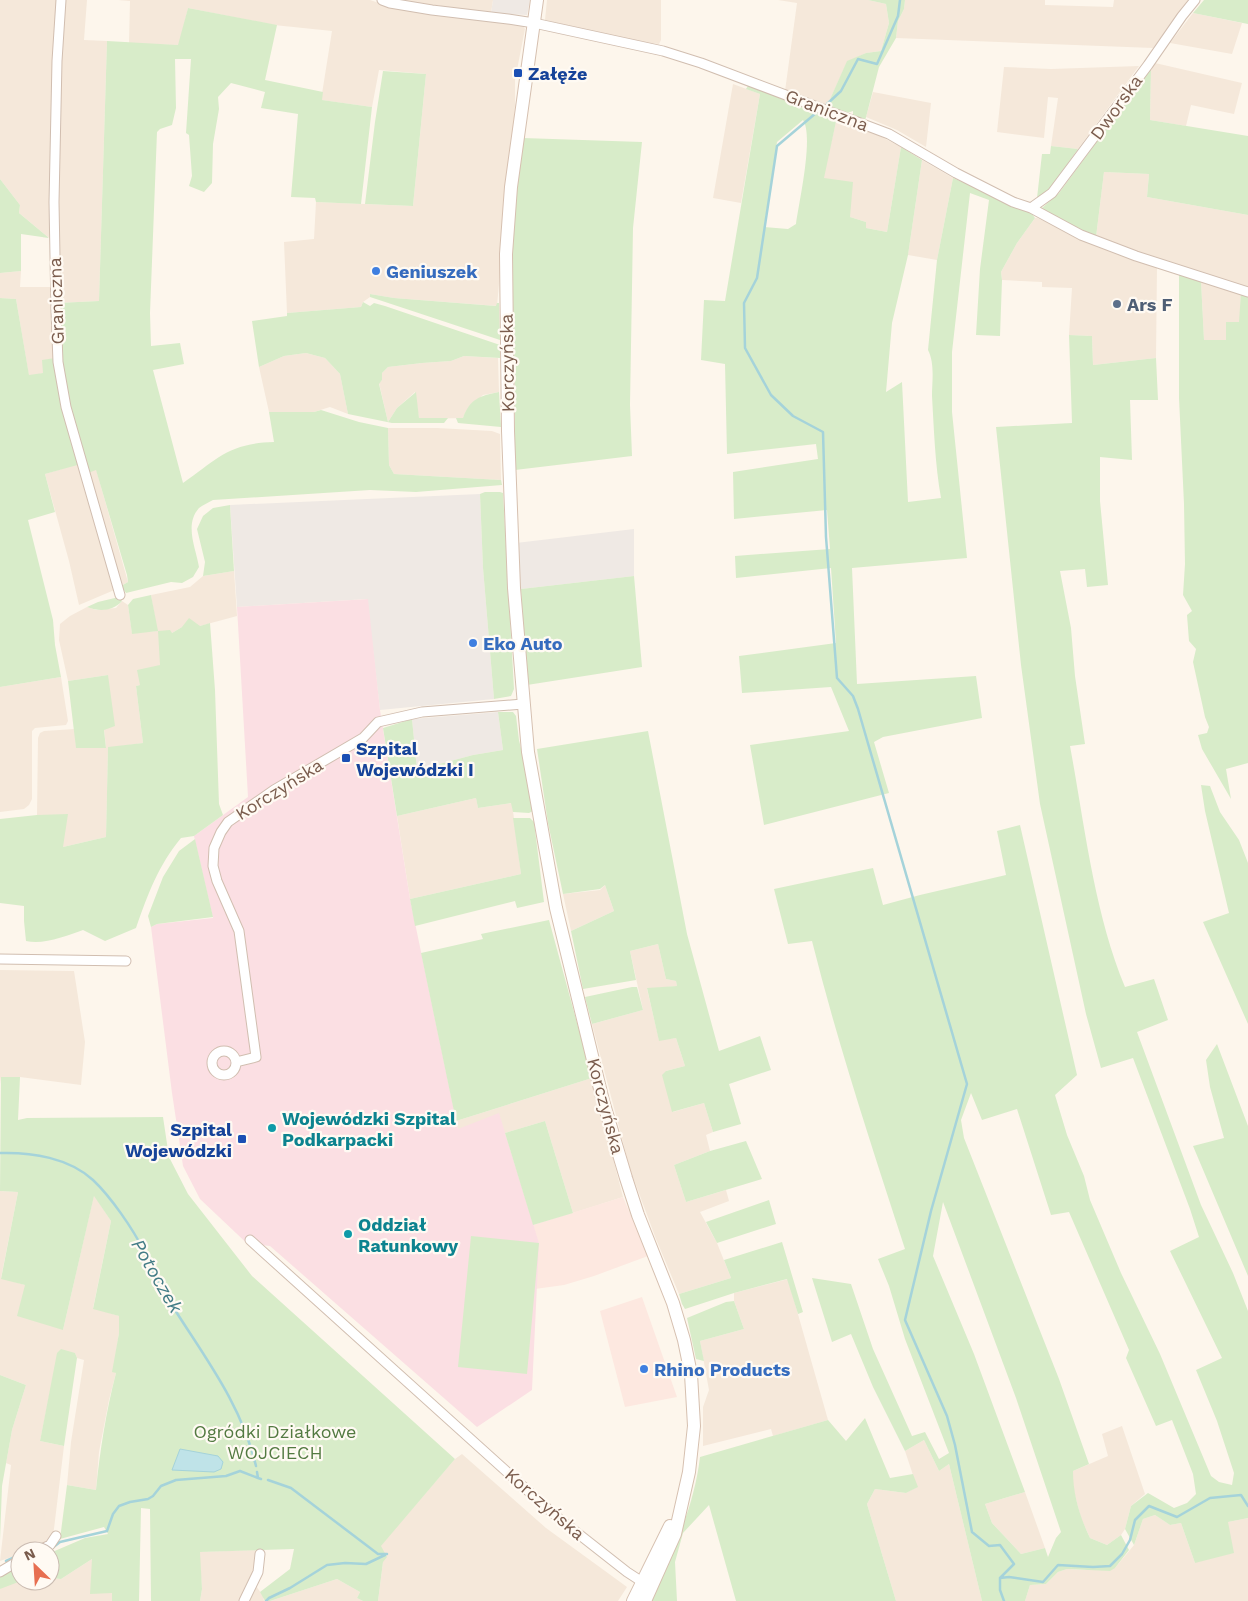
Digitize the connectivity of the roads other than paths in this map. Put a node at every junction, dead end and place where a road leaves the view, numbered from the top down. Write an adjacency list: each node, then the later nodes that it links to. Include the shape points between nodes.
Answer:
1 (61, 0): 8 (street, Graniczna, via 54,202 58,362 66,407)
2 (382, 0): 5 (street, Graniczna)
3 (537, 0): 5 (main road, Korczyńska)
4 (1195, 0): 6 (street, Dworska, via 1058,186)
5 (534, 23): 6 (street, Graniczna, via 663,51 701,63 889,134 956,172); 9 (main road, Korczyńska, via 511,186 506,254 509,489)
6 (1031, 208): 7 (street, Graniczna, via 1081,234 1136,256)
7 (1248, 292)
8 (120, 594)
9 (523, 704): 12 (street, Korczyńska, via 422,712 378,722 362,738 274,790 228,822 214,848 213,866 239,931 256,1057); 17 (main road, Korczyńska, via 528,752 556,908 580,1009 626,1178 673,1303 691,1374 694,1426 690,1472 683,1502)
10 (0, 959): 11 (street)
11 (126, 961)
12 (236, 1062)
13 (250, 1240): 17 (street, Korczyńska, via 557,1518)
14 (56, 1536): 15 (street)
15 (53, 1541)
16 (260, 1554): 18 (street, via 258,1572)
17 (647, 1585): 19 (main road, Korczyńska); 20 (main road, Korczyńska)
18 (244, 1601)
19 (633, 1601)
20 (645, 1601)

